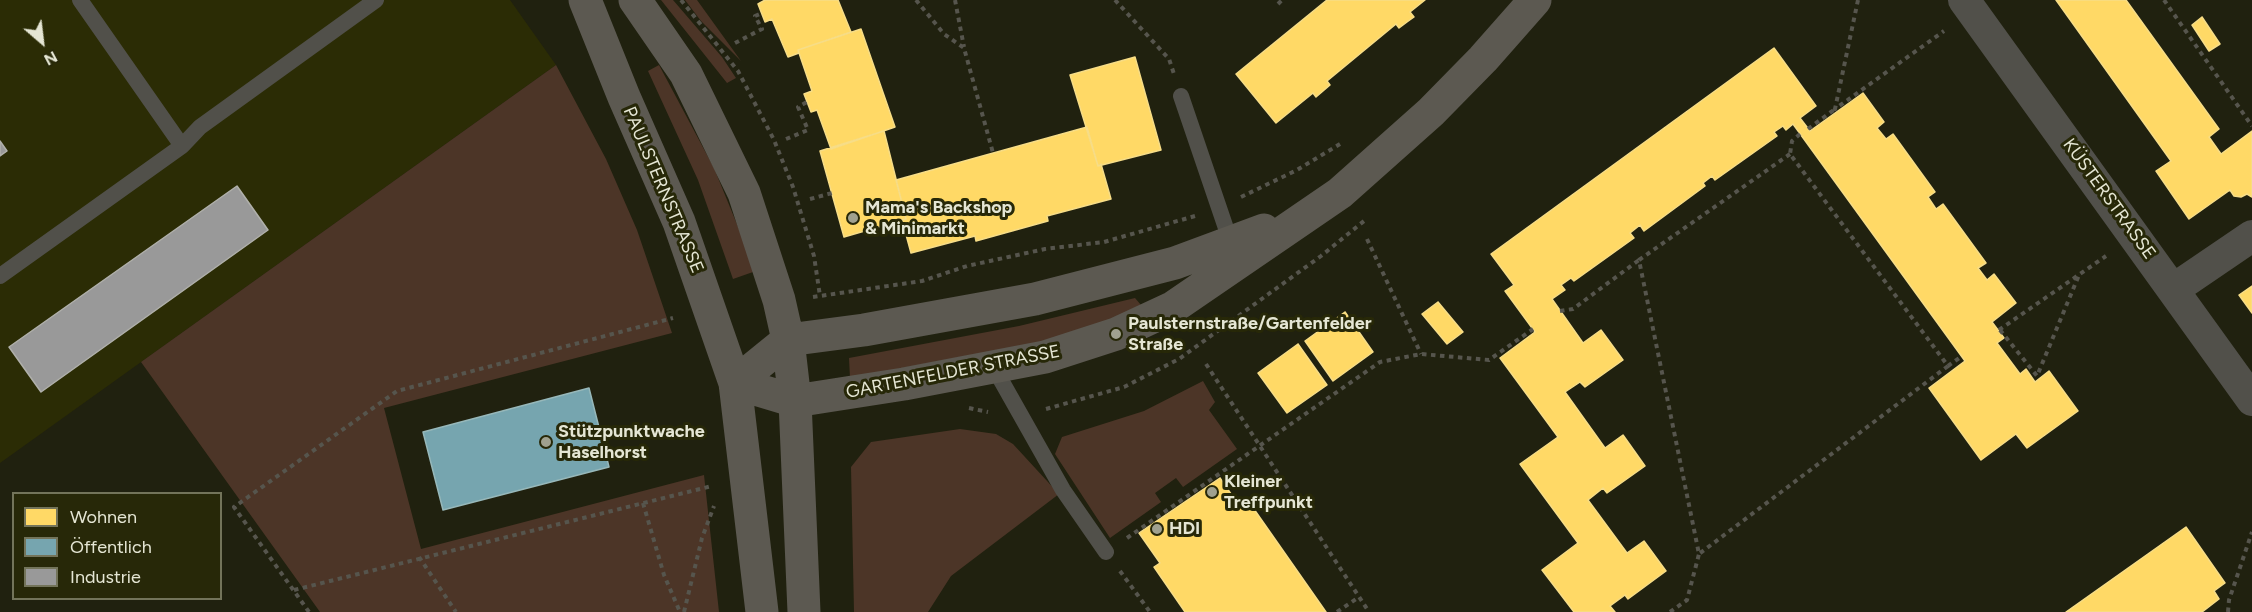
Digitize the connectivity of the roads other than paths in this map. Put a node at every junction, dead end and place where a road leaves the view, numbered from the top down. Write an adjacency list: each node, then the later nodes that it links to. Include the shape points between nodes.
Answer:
1 (80, 0): 8 (lane)
2 (376, 0): 8 (lane, via 200,127)
3 (585, 0): 16 (main road, PAULSTERNSTRASSE, via 679,222)
4 (635, 0): 14 (main road, via 686,74 744,194)
5 (1535, 0): 9 (main road, GARTENFELDER STRASSE, via 1431,112)
6 (1968, 5): 13 (street, KÜSTERSTRASSE)
7 (1181, 96): 11 (lane)
8 (182, 146): 12 (lane)
9 (1324, 205): 11 (main road, GARTENFELDER STRASSE); 15 (main road, GARTENFELDER STRASSE, via 1172,308 1106,337 1045,357)
10 (2252, 236): 13 (street)
11 (1231, 243): 14 (main road, GARTENFELDER STRASSE, via 1166,266 1035,299)
12 (0, 276)
13 (2174, 289): 17 (street, KÜSTERSTRASSE)
14 (788, 340): 16 (main road); 18 (main road)
15 (993, 366): 18 (main road, GARTENFELDER STRASSE); 19 (lane, via 1062,490)
16 (735, 383): 18 (main road, GARTENFELDER STRASSE); 20 (main road)
17 (2252, 400)
18 (795, 401): 21 (main road)
19 (1106, 552)
20 (762, 612)
21 (804, 612)

